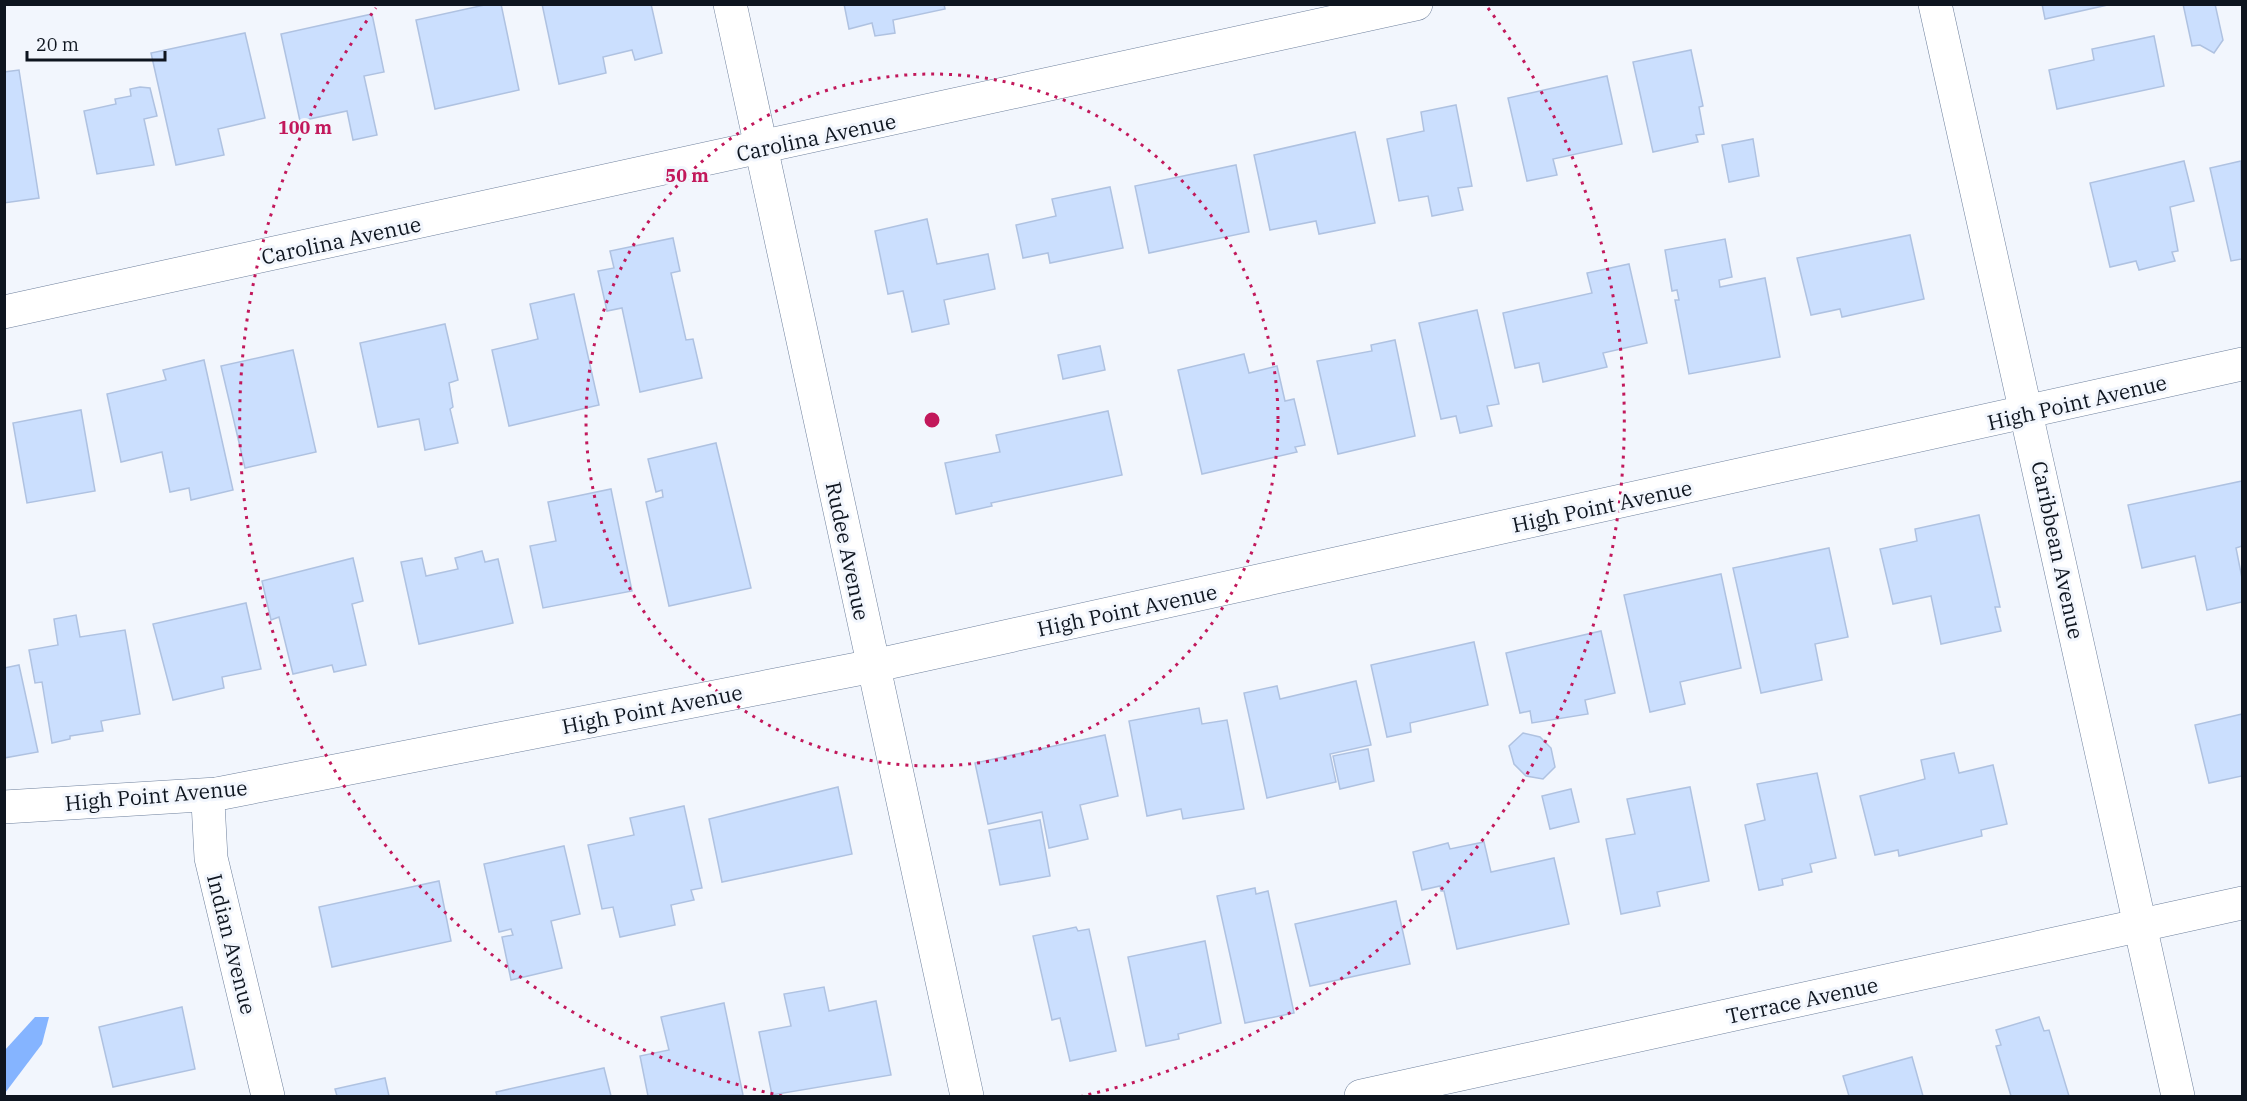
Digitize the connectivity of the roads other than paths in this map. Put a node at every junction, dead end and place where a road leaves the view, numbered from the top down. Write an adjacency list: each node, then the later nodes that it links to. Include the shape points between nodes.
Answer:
1 (730, 4): 4 (street, Rudee Avenue)
2 (1416, 4): 4 (street, Carolina Avenue)
3 (1935, 4): 7 (street, Caribbean Avenue)
4 (761, 149): 5 (street, Carolina Avenue); 8 (street, Rudee Avenue)
5 (4, 312)
6 (2242, 364): 7 (street, High Point Avenue)
7 (2028, 413): 8 (street, High Point Avenue); 12 (street, Caribbean Avenue)
8 (873, 666): 9 (street, High Point Avenue); 14 (street, Rudee Avenue)
9 (217, 794): 10 (street, High Point Avenue); 13 (street, Indian Avenue, via 208,802 211,858)
10 (4, 807)
11 (2242, 903): 12 (street, Terrace Avenue)
12 (2140, 927): 15 (street, Terrace Avenue); 16 (street, Caribbean Avenue)
13 (268, 1096)
14 (967, 1096)
15 (1361, 1096)
16 (2178, 1096)

